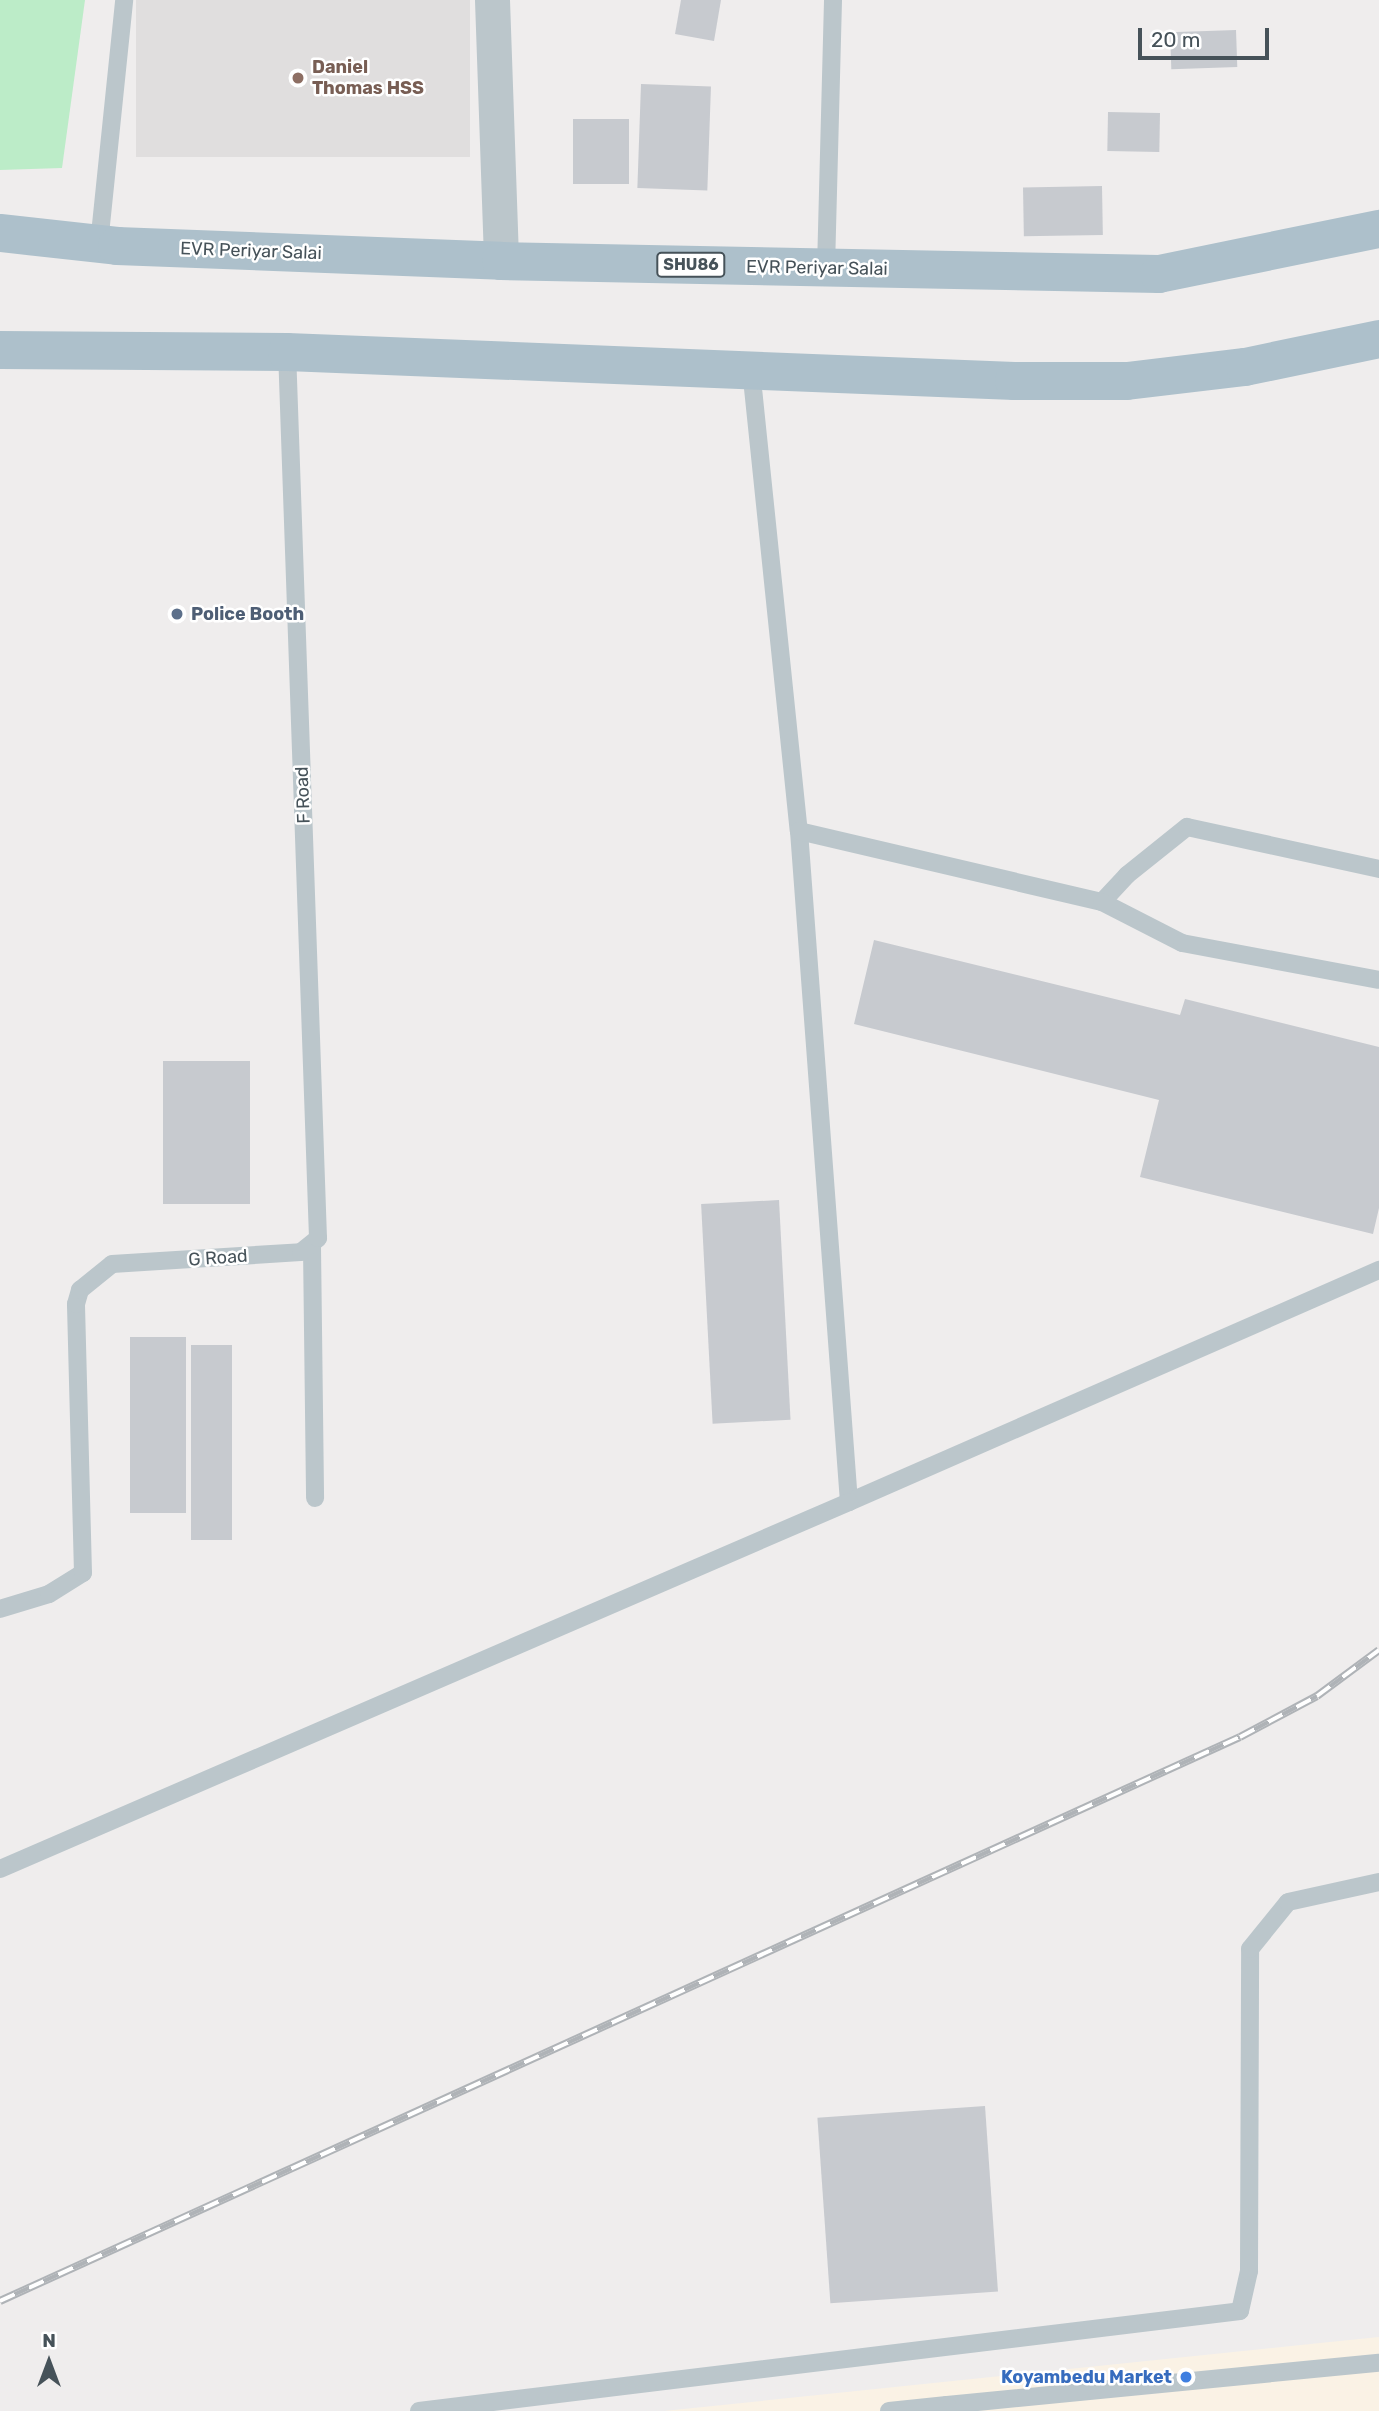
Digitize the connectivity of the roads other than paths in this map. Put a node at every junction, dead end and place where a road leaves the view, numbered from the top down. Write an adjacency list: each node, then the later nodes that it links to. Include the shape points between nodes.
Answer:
1 (124, 0): 6 (lane)
2 (492, 0): 7 (street)
3 (833, 0): 8 (lane)
4 (1379, 229): 8 (main road, EVR Periyar Salai / SHU86, via 1159,274)
5 (0, 233): 6 (main road, EVR Periyar Salai / SHU86)
6 (99, 244): 7 (main road, EVR Periyar Salai / SHU86)
7 (501, 261): 8 (main road, EVR Periyar Salai / SHU86)
8 (826, 268)
9 (1379, 340): 12 (main road, via 1245,366 1127,381)
10 (0, 349): 11 (main road)
11 (287, 352): 12 (main road); 17 (lane, F Road)
12 (751, 369): 13 (lane)
13 (799, 831): 15 (lane); 20 (lane)
14 (1379, 869): 15 (lane, via 1187,827 1127,875)
15 (1102, 902): 16 (lane, via 1182,943)
16 (1379, 981)
17 (315, 1242): 19 (lane, F Road); 21 (lane, G Road, via 301,1252 112,1264 80,1290 76,1304 83,1573 49,1594)
18 (1379, 1270): 20 (lane)
19 (315, 1498)
20 (849, 1502): 22 (lane)
21 (0, 1609)
22 (0, 1869)
23 (1379, 1882): 26 (lane, via 1288,1902 1250,1949 1249,2271 1240,2311)
24 (1379, 2363): 25 (lane)
25 (947, 2408): 27 (lane)
26 (419, 2411)
27 (888, 2411)

